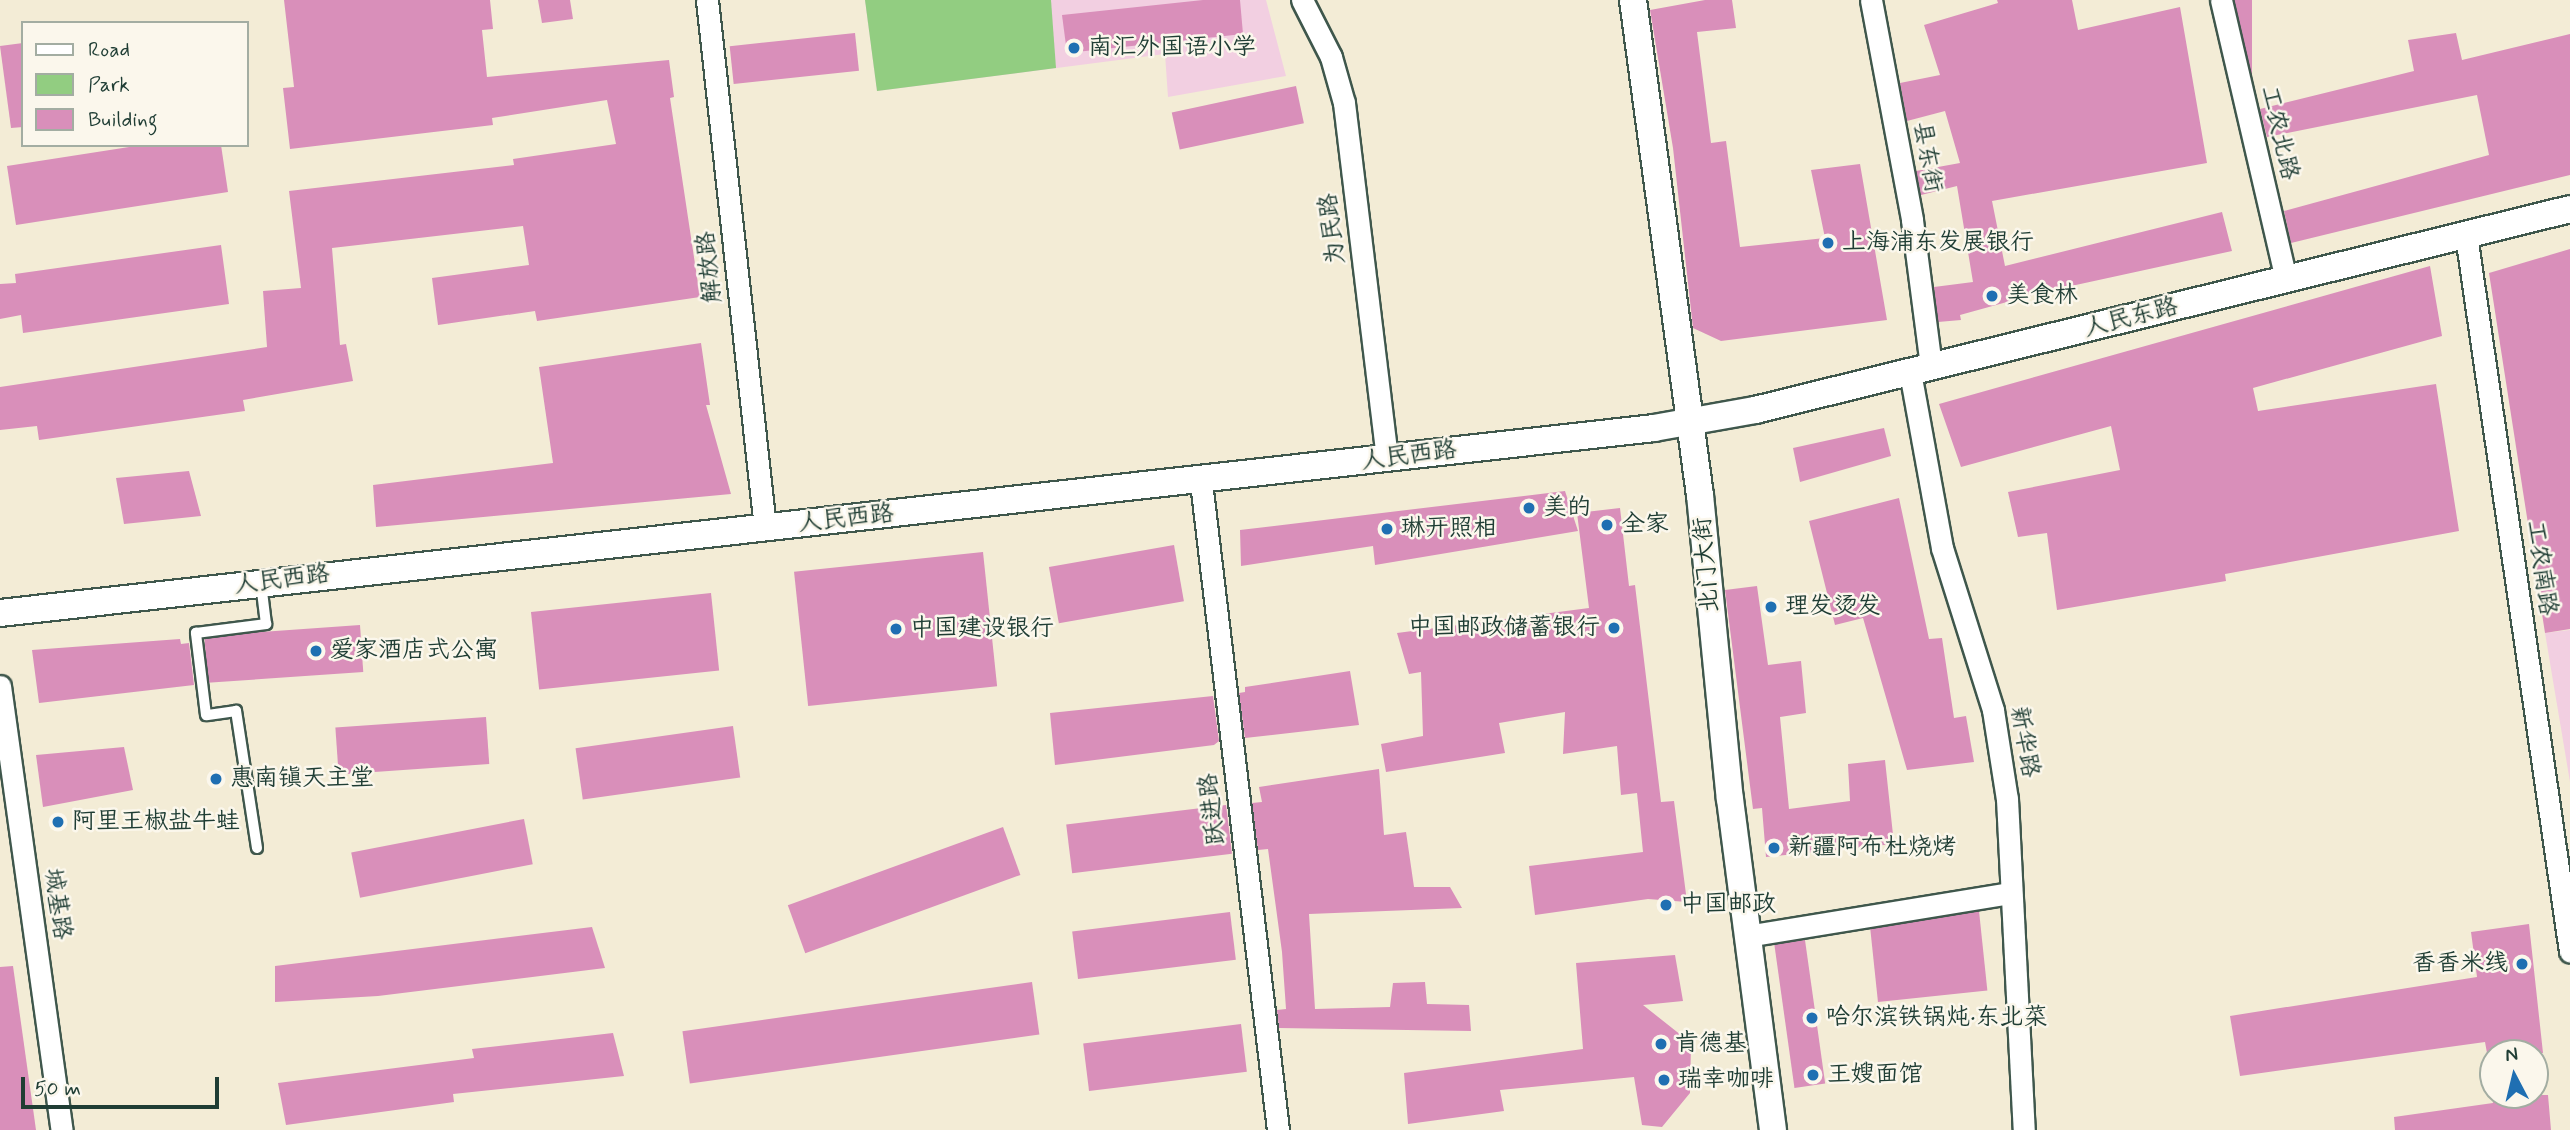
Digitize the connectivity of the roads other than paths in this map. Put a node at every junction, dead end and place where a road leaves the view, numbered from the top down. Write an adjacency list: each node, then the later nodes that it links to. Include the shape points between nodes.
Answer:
1 (707, 0): 13 (street, 解放路)
2 (1302, 0): 11 (street, 为民路, via 1331,57 1344,103)
3 (1633, 0): 10 (street, 北门大街)
4 (1871, 0): 9 (street, 县东街, via 1912,220)
5 (2221, 0): 8 (street, 工农北路)
6 (2570, 209): 7 (street, 人民东路)
7 (2466, 234): 8 (street, 人民东路); 20 (street, 工农南路)
8 (2286, 279): 9 (street, 人民东路)
9 (1920, 369): 10 (street, 人民东路); 18 (street, 新华路, via 1942,548 1993,710 2012,850)
10 (1691, 422): 11 (street, 人民西路); 19 (street, 北门大街)
11 (1387, 459): 12 (street, 人民西路)
12 (1200, 482): 13 (street, 人民西路); 22 (street, 跃进路)
13 (765, 528): 14 (street, 人民西路)
14 (261, 583): 15 (street, 人民西路); 17 (lane, via 266,624 196,633 206,715 236,711)
15 (0, 613)
16 (0, 686): 21 (street, 城基路)
17 (257, 848)
18 (2009, 893): 19 (street); 24 (street, 新华路)
19 (1748, 936): 23 (street, 北门大街)
20 (2570, 951)
21 (62, 1130)
22 (1278, 1130)
23 (1773, 1130)
24 (2024, 1130)

